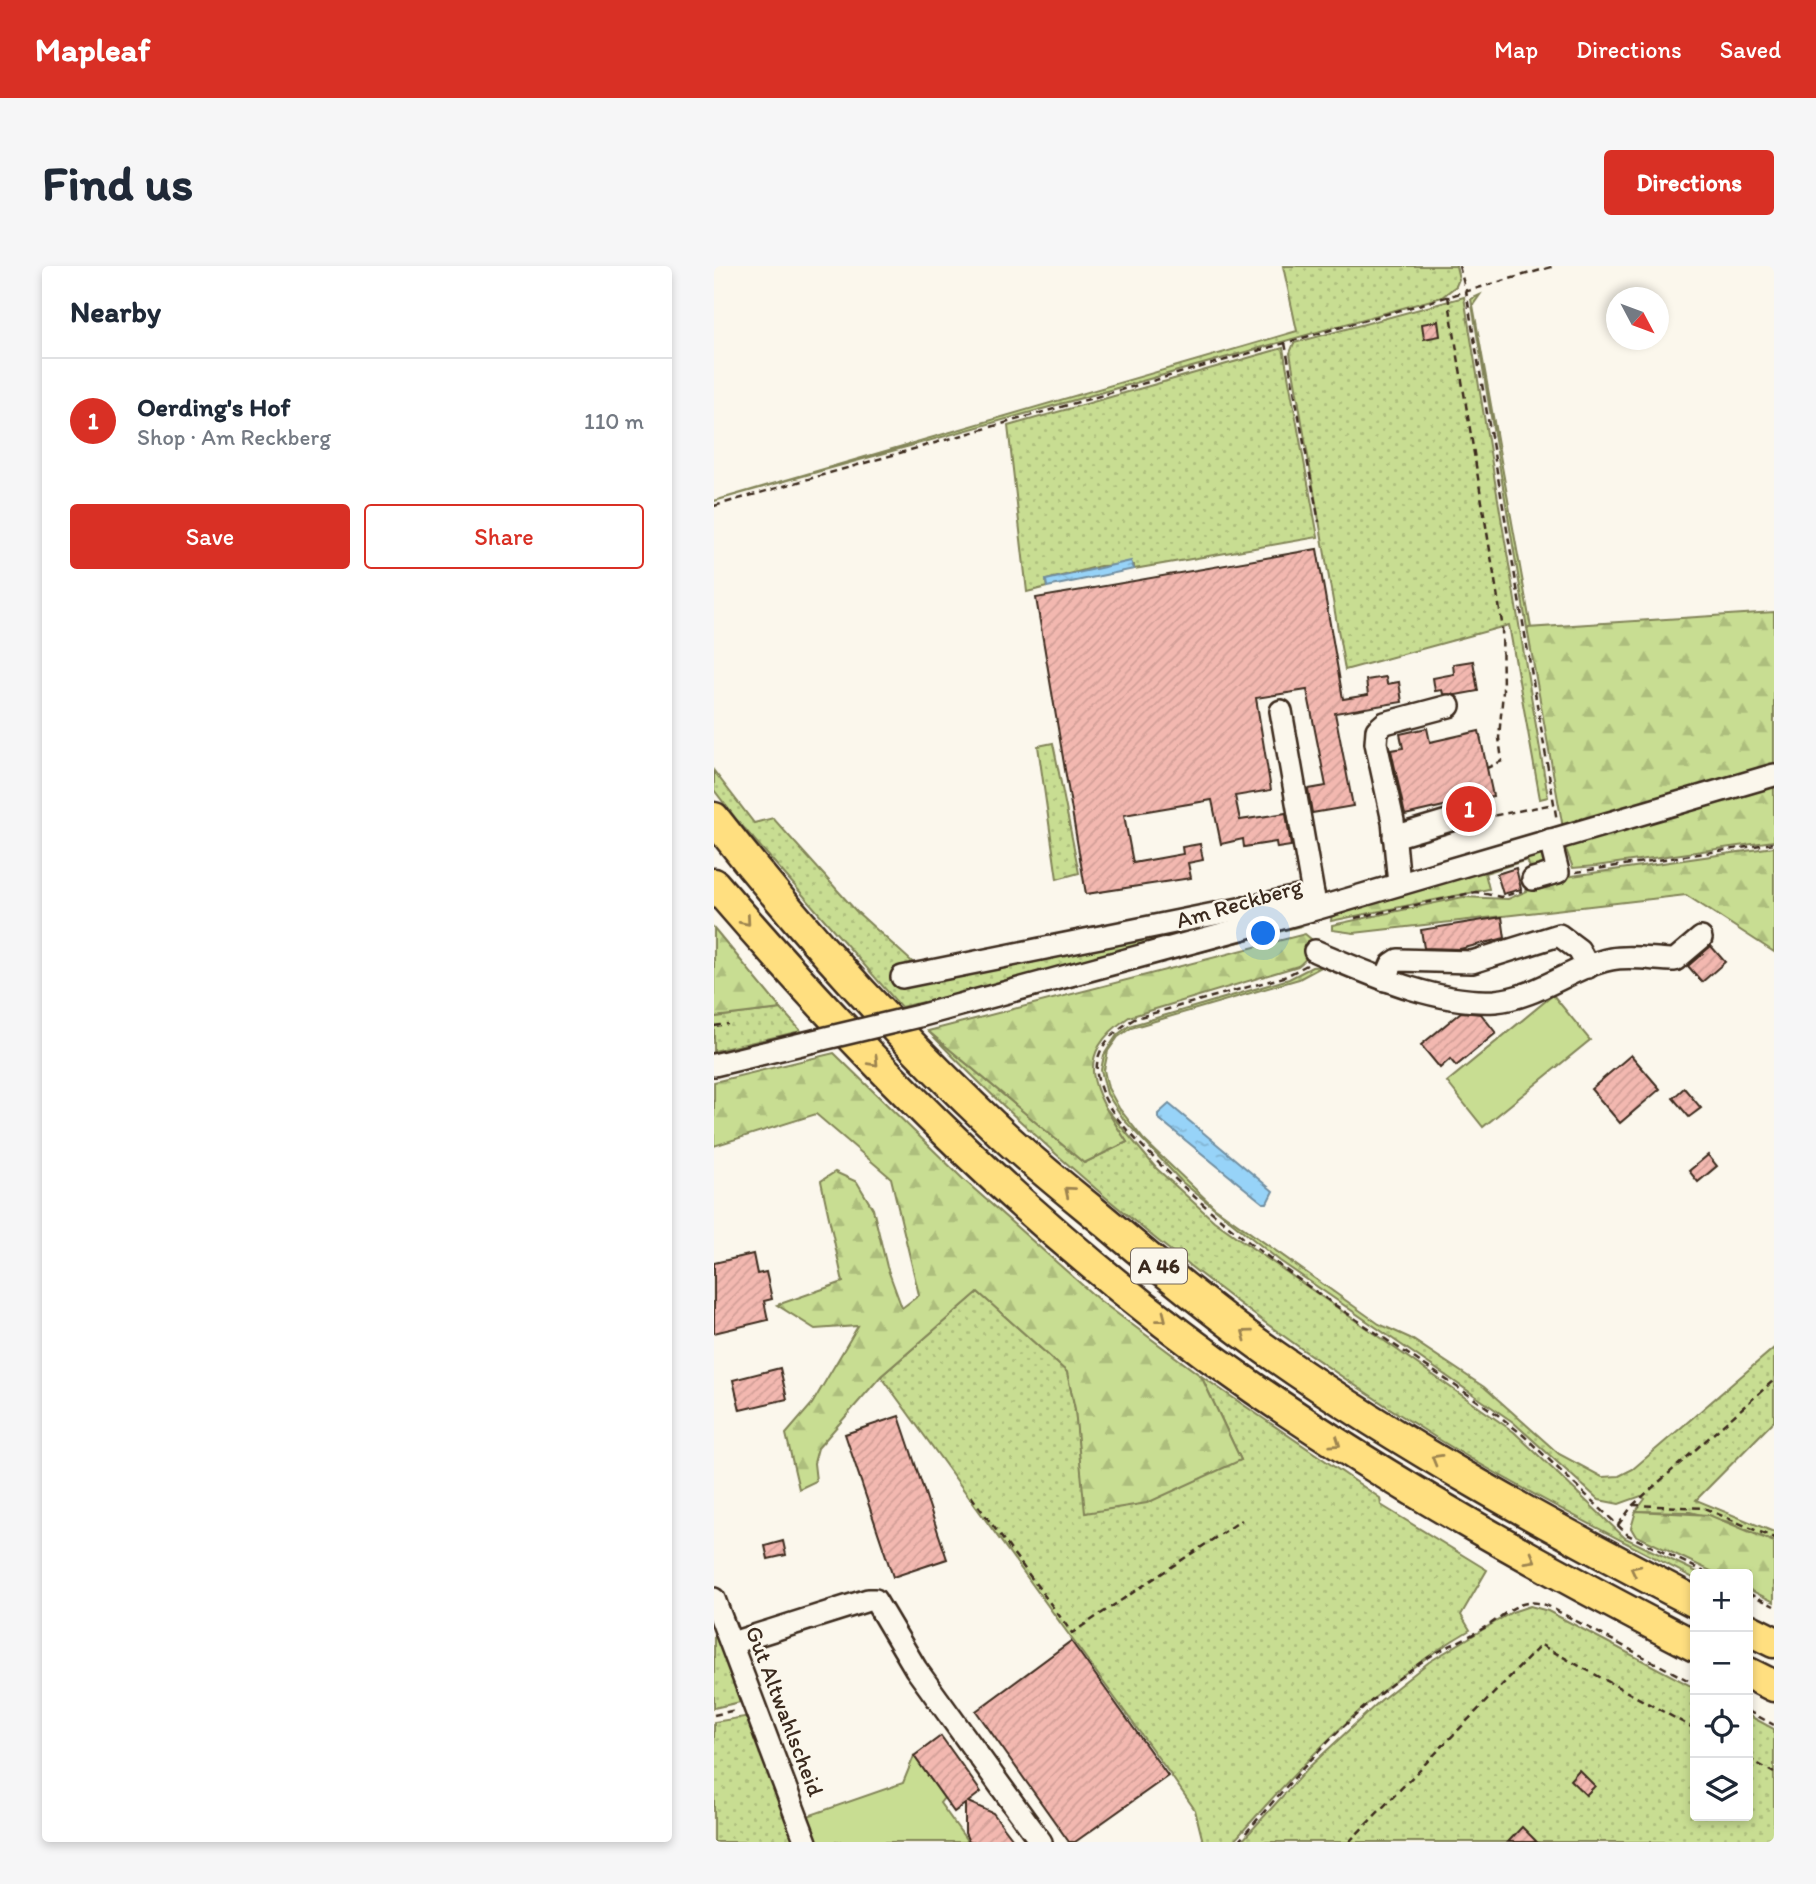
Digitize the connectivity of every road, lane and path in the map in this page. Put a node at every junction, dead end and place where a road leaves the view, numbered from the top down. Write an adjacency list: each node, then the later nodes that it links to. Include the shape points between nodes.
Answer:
1 (1459, 266): 3 (path)
2 (1555, 266): 3 (path)
3 (1466, 291): 4 (path); 12 (path)
4 (1448, 296): 5 (path); 10 (path, via 1502,623 1502,761)
5 (1285, 343): 6 (path); 7 (path)
6 (714, 506)
7 (1319, 522)
8 (1449, 706): 16 (street, via 1385,723 1377,730)
9 (1281, 711): 23 (street)
10 (1487, 768)
11 (1774, 775): 17 (street, Am Reckberg)
12 (1554, 804): 15 (path); 17 (path)
13 (714, 818): 42 (highway, A 46, one-way to 13, via 1415,1447 1272,1354 1185,1287 1003,1136 841,968)
14 (1454, 819): 16 (street)
15 (1478, 819)
16 (1394, 837): 21 (street)
17 (1555, 839): 21 (street, Am Reckberg); 22 (street, via 1558,872)
18 (1774, 843): 19 (path)
19 (1576, 872)
20 (714, 884): 47 (highway, A 46, one-way to 47, via 890,1080 978,1164 1157,1315 1252,1387 1390,1478 1569,1581)
21 (1399, 884): 23 (street, Am Reckberg)
22 (1531, 884): 24 (path, via 1501,897 1476,892)
23 (1314, 901): 28 (street); 32 (street, Am Reckberg, bridge, via 919,1016)
24 (1344, 920)
25 (1701, 938): 27 (street, via 1675,960 1612,958)
26 (1315, 951): 29 (street); 37 (path, via 1310,962 1290,975 1136,1018 1119,1027 1098,1058 1097,1078 1107,1103 1195,1199 1273,1261 1498,1415)
27 (1588, 967): 29 (street, via 1496,1001 1435,995); 29 (street, via 1579,950 1559,935 1472,962 1398,960)
28 (902, 977)
29 (1385, 980)
30 (728, 1024): 31 (path)
31 (714, 1026)
32 (714, 1065)
33 (1774, 1380): 35 (path)
34 (971, 1496): 36 (path, via 1072,1633)
35 (1633, 1505): 37 (path); 38 (path, via 1704,1508)
36 (1242, 1520)
37 (1618, 1525): 39 (path, via 1628,1535)
38 (1774, 1538)
39 (1699, 1569)
40 (1753, 1596): 43 (path)
41 (714, 1599): 46 (street, Gut Altwahlscheid)
42 (1690, 1599)
43 (1774, 1606)
44 (1753, 1632): 45 (highway)
45 (1774, 1642)
46 (732, 1643): 51 (street, Gut Altwahlscheid); 59 (street, via 875,1600 916,1669)
47 (1690, 1643)
48 (1753, 1676): 50 (highway)
49 (1690, 1681): 60 (path, via 1548,1606 1523,1602 1398,1680 1331,1741)
50 (1774, 1686)
51 (756, 1705): 53 (path); 58 (street, Gut Altwahlscheid)
52 (1753, 1714): 54 (path)
53 (714, 1715)
54 (1774, 1725)
55 (1690, 1726): 61 (path, via 1541,1645)
56 (1753, 1761): 57 (path)
57 (1774, 1773)
58 (806, 1842)
59 (1041, 1842)
60 (1238, 1842)
61 (1349, 1842)

